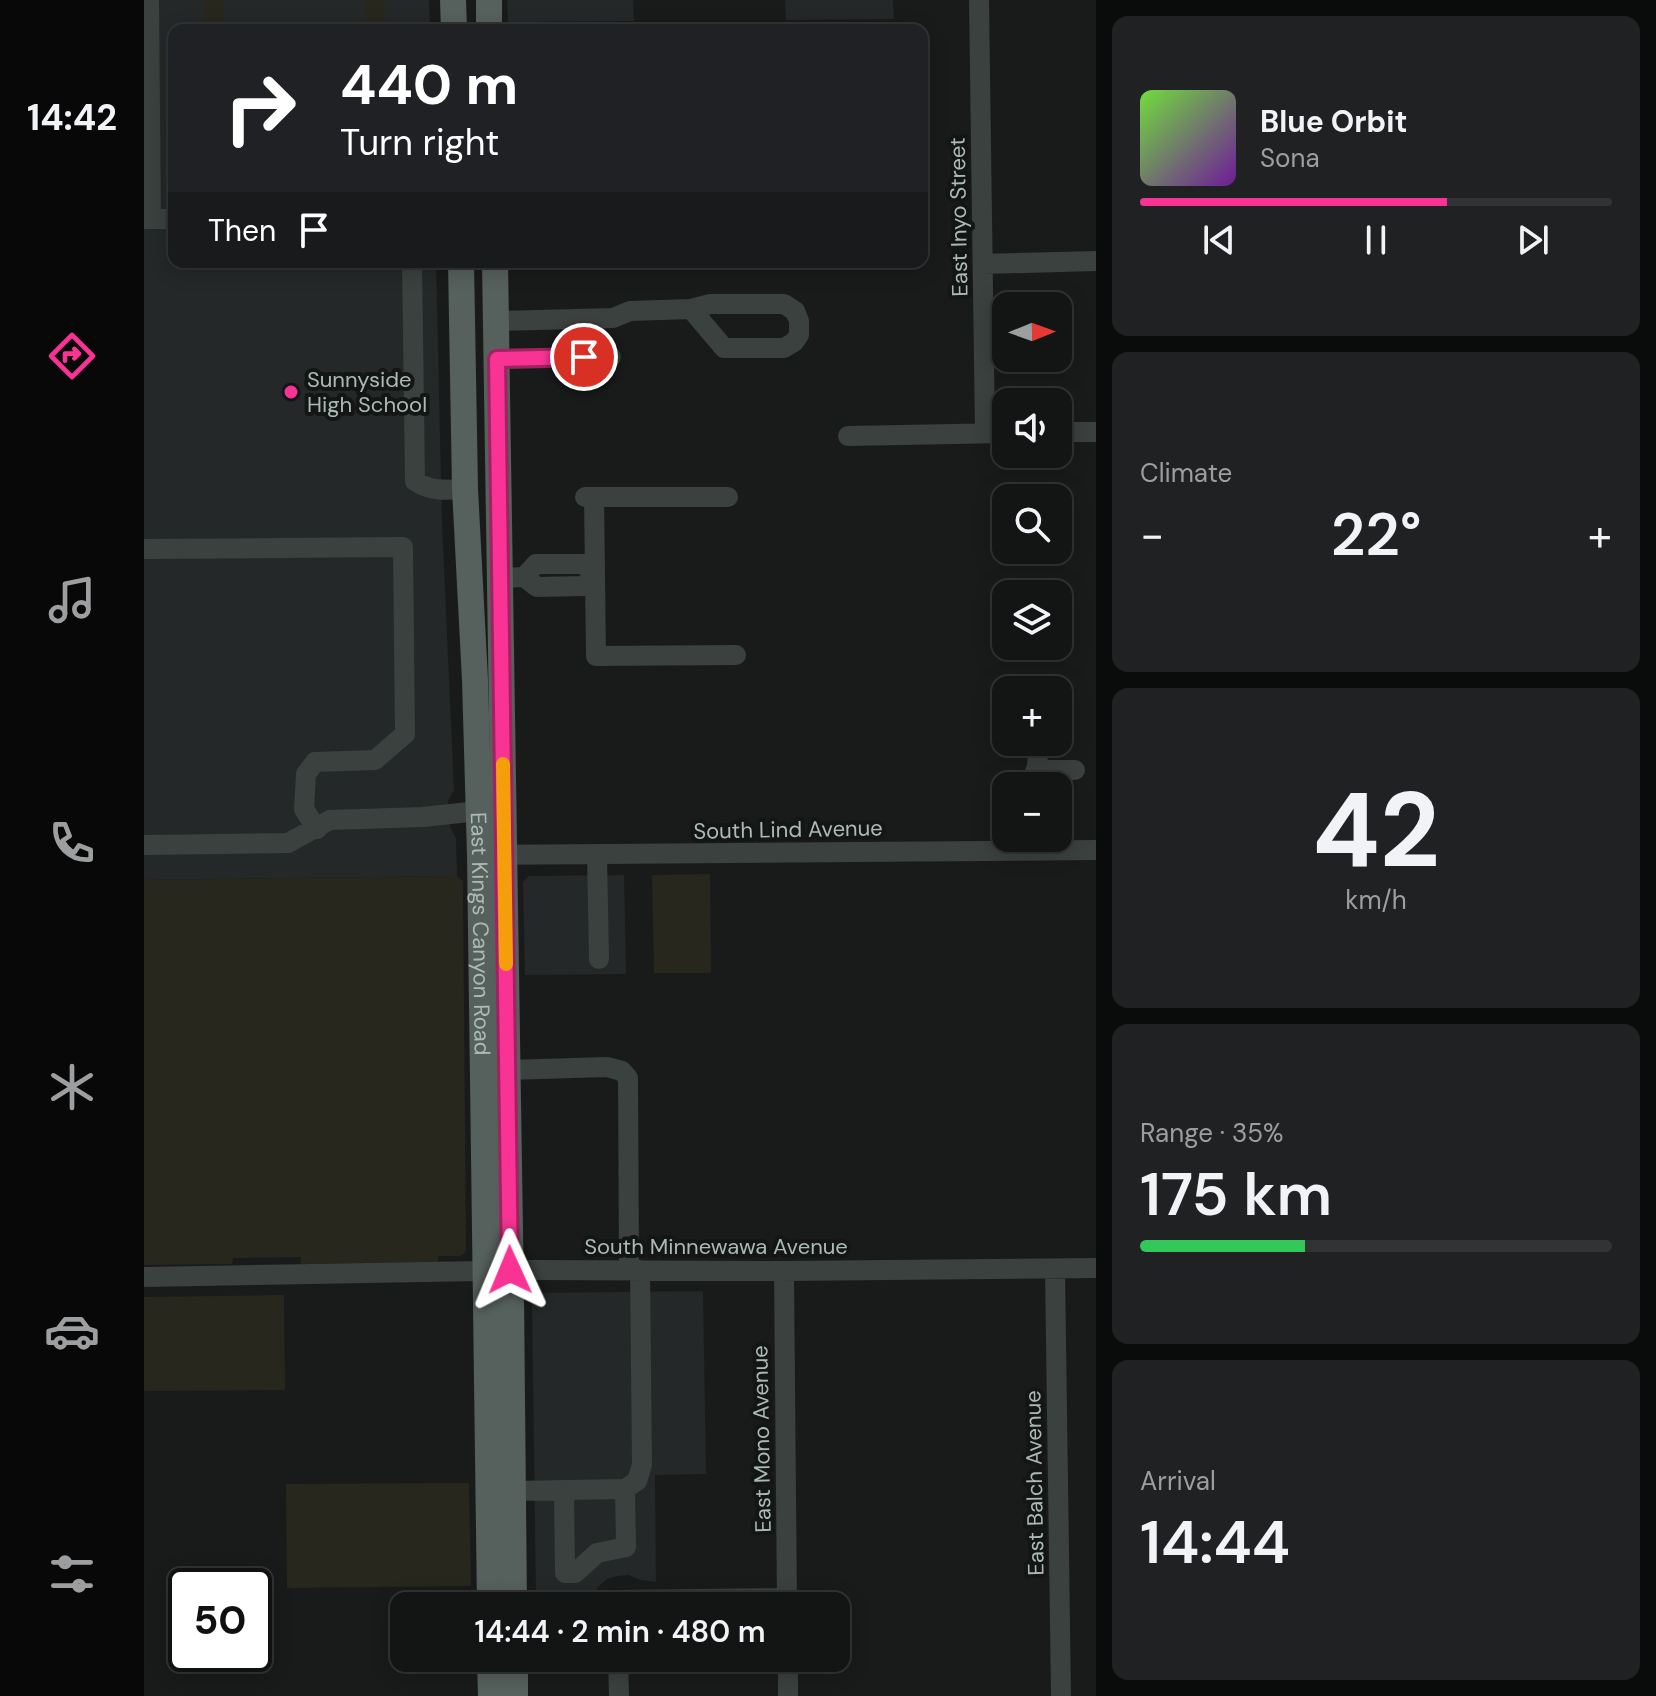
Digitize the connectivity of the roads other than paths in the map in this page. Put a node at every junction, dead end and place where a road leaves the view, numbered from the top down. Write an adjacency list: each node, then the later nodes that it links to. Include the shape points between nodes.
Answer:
1 (149, 0): 7 (street)
2 (453, 0): 5 (main road)
3 (489, 0): 6 (main road)
4 (979, 0): 9 (street, East Inyo Street)
5 (454, 24)
6 (489, 24)
7 (148, 219)
8 (1096, 261): 9 (street)
9 (983, 264): 19 (street, East Inyo Street)
10 (412, 268): 22 (street, via 415,481 426,488)
11 (461, 268): 22 (main road, East Kings Canyon Road)
12 (495, 268): 14 (main road, East Kings Canyon Road)
13 (691, 309): 13 (street, via 784,304 795,311 799,335 784,348 724,348); 14 (street, via 630,311 613,318)
14 (496, 321): 16 (main road, East Kings Canyon Road)
15 (611, 357): 16 (street)
16 (497, 359): 26 (main road, East Kings Canyon Road)
17 (1072, 432): 18 (street)
18 (1096, 432)
19 (985, 433): 20 (street); 21 (street)
20 (992, 433)
21 (848, 436)
22 (465, 489): 30 (main road, East Kings Canyon Road)
23 (728, 497): 25 (street, via 589,497)
24 (144, 549): 31 (street, via 403,547 405,734 375,760 315,762 306,774 304,809)
25 (594, 576): 26 (street, via 584,586 537,587); 27 (street, via 596,656)
26 (512, 577): 36 (main road, East Kings Canyon Road)
27 (736, 655)
28 (1075, 770): 29 (street)
29 (1064, 772)
30 (478, 811): 31 (street, via 330,820); 36 (main road, East Kings Canyon Road)
31 (317, 829): 32 (street, via 288,843)
32 (144, 845)
33 (992, 845): 37 (street, South Lind Avenue)
34 (1072, 848): 35 (street, South Lind Avenue)
35 (1096, 850)
36 (492, 855): 37 (street, South Lind Avenue); 39 (main road, East Kings Canyon Road); 42 (main road, East Kings Canyon Road)
37 (597, 855): 38 (street)
38 (599, 959)
39 (507, 1070): 42 (main road, East Kings Canyon Road); 43 (street, via 607,1067 628,1078)
40 (1096, 1268): 41 (street, South Minnewawa Avenue)
41 (1055, 1269): 44 (street, South Minnewawa Avenue); 60 (street, East Balch Avenue)
42 (498, 1270): 43 (street, South Minnewawa Avenue); 45 (street, South Minnewawa Avenue); 48 (main road, East Kings Canyon Road); 49 (main road, East Kings Canyon Road)
43 (635, 1270): 44 (street, South Minnewawa Avenue); 46 (street, via 642,1465 637,1481)
44 (784, 1271): 51 (street, East Mono Avenue)
45 (144, 1277)
46 (625, 1489): 47 (street); 47 (street, via 626,1547 597,1553 575,1573 565,1573)
47 (564, 1490): 48 (street)
48 (512, 1491): 50 (main road, East Kings Canyon Road)
49 (490, 1592)
50 (514, 1592)
51 (787, 1592)
52 (490, 1672): 56 (main road)
53 (515, 1672): 57 (main road)
54 (618, 1672): 58 (street)
55 (788, 1672): 59 (street)
56 (491, 1696)
57 (515, 1696)
58 (619, 1696)
59 (788, 1696)
60 (1061, 1696)

